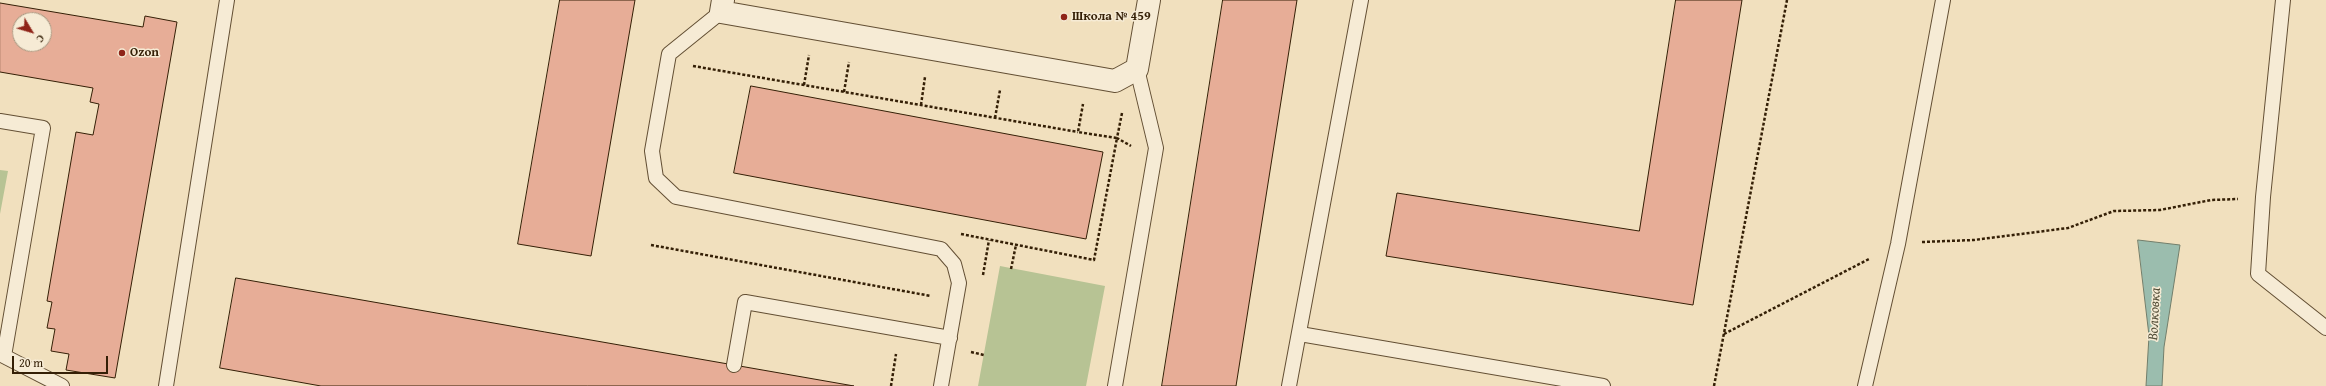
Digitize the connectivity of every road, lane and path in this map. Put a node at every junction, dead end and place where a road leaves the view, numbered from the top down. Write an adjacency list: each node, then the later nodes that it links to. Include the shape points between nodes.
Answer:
1 (227, 0): 38 (lane)
2 (1150, 0): 11 (street)
3 (1361, 0): 30 (lane)
4 (1787, 0): 31 (path)
5 (1943, 0): 23 (lane)
6 (2283, 0): 21 (lane)
7 (722, 6): 13 (street); 32 (lane, via 669,54 652,151 656,178 676,197 941,249 954,264 959,283)
8 (810, 49): 14 (path)
9 (850, 56): 16 (path)
10 (690, 65): 14 (path)
11 (1137, 69): 13 (street, via 1115,81); 41 (lane, via 1156,148)
12 (925, 76): 17 (path)
13 (1087, 76): 20 (path)
14 (804, 85): 16 (path)
15 (1000, 88): 18 (path)
16 (844, 92): 17 (path)
17 (921, 105): 18 (path)
18 (996, 118): 20 (path)
19 (0, 121): 34 (lane, via 44,128)
20 (1078, 132): 25 (path, via 1117,138 1094,260)
21 (2263, 197): 23 (path, via 2211,200 2160,210 2114,211 2068,228 1974,240); 28 (lane, via 2258,274)
22 (960, 234): 25 (path)
23 (1898, 244): 31 (path); 45 (lane)
24 (651, 245): 27 (path)
25 (1016, 245): 26 (path)
26 (1011, 269)
27 (931, 296)
28 (2326, 328)
29 (900, 329): 32 (lane); 36 (lane, via 745,302); 39 (path)
30 (1300, 334): 42 (lane); 43 (lane)
31 (1724, 334): 44 (path)
32 (950, 338): 40 (lane)
33 (969, 352): 35 (path)
34 (2, 355): 37 (lane)
35 (984, 355)
36 (734, 365)
37 (62, 386)
38 (166, 386)
39 (891, 386)
40 (941, 386)
41 (1115, 386)
42 (1289, 386)
43 (1603, 386)
44 (1714, 386)
45 (1865, 386)

